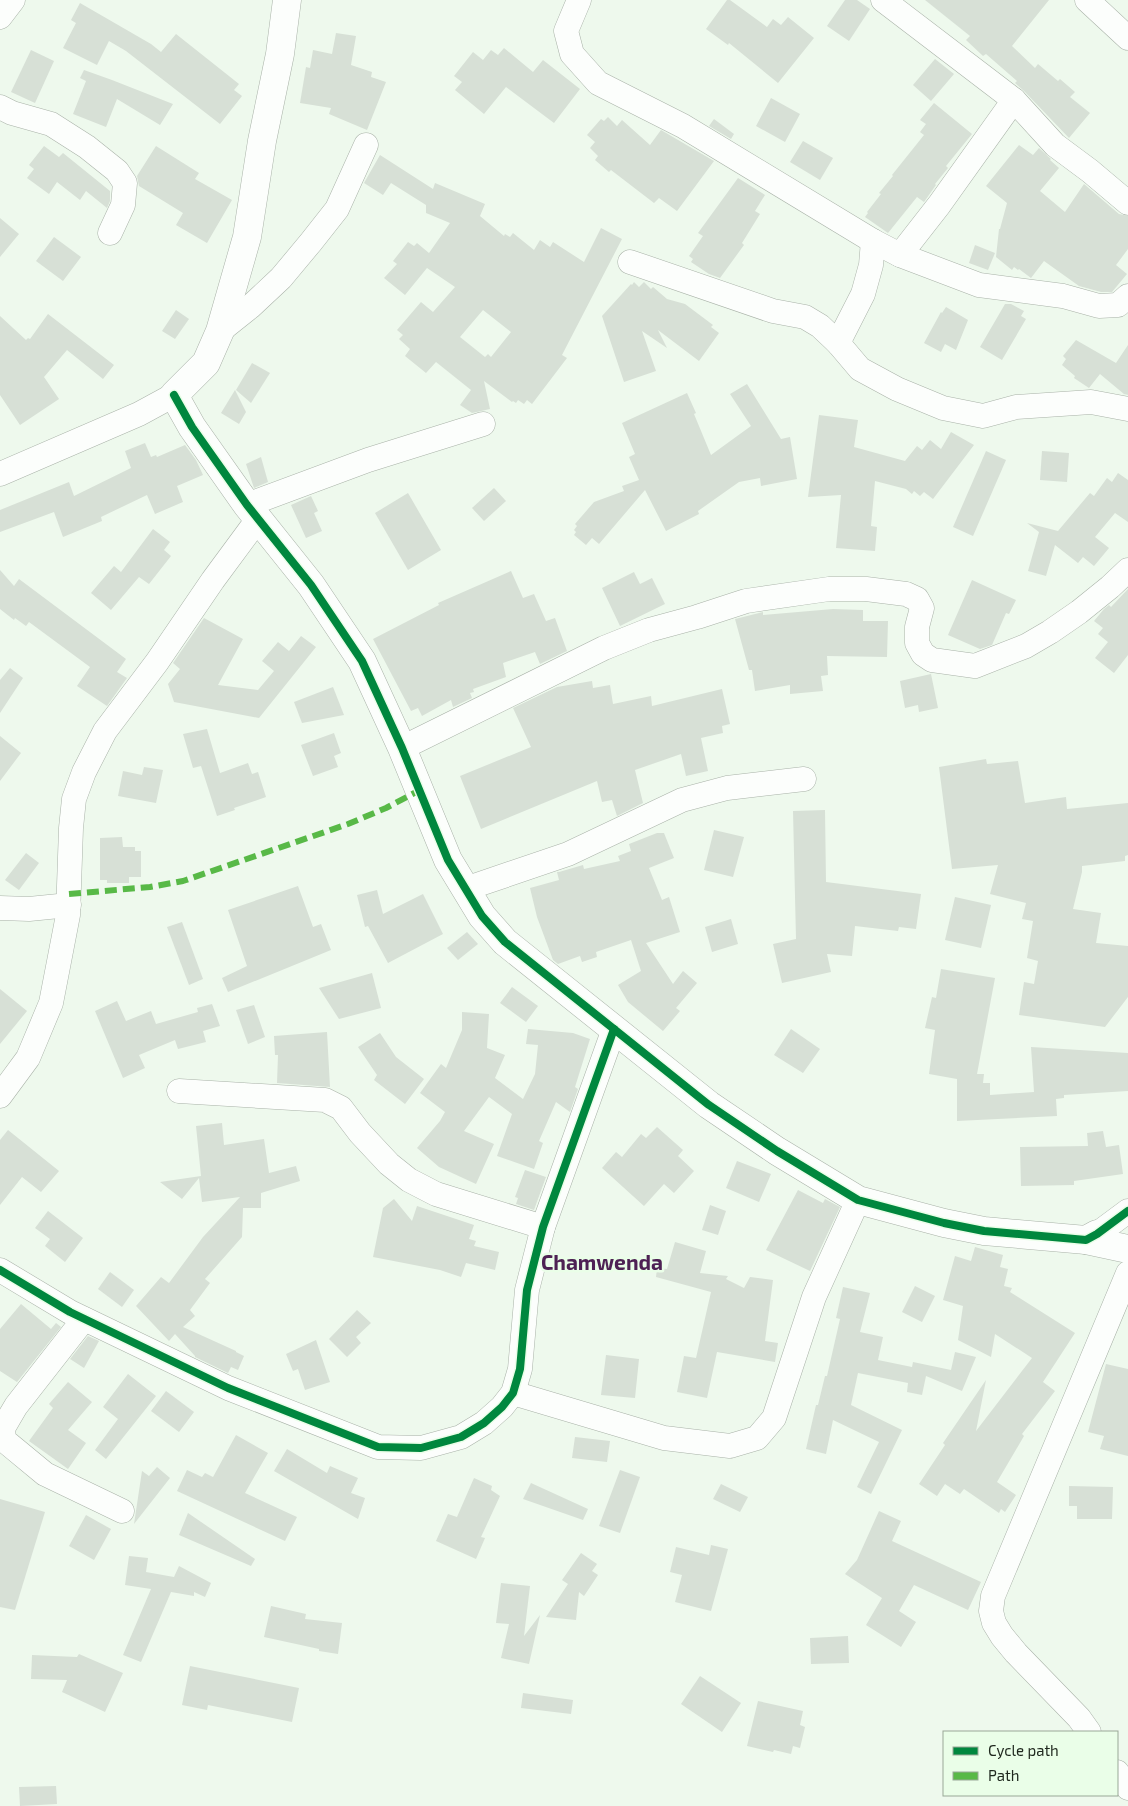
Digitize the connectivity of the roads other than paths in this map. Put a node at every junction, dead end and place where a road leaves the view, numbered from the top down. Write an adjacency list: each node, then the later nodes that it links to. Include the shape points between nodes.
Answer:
1 (13, 0): 6 (street)
2 (287, 0): 17 (street, via 247,237)
3 (578, 0): 13 (street, via 566,31 572,54 598,83 683,126)
4 (883, 0): 8 (street)
5 (1087, 0): 7 (street)
6 (0, 17)
7 (1128, 38)
8 (1014, 100): 11 (street, via 1055,145); 14 (street)
9 (0, 108): 12 (street, via 50,124 118,171 125,183 123,205)
10 (366, 145): 17 (street, via 337,209 312,242 281,278)
11 (1128, 202)
12 (110, 233)
13 (873, 241): 14 (street); 18 (street, via 863,294)
14 (900, 255): 16 (street, via 980,285 1063,296 1099,306 1118,305)
15 (630, 262): 18 (street, via 773,311 805,317)
16 (1128, 296)
17 (220, 331): 19 (street, via 206,363)
18 (838, 343): 20 (street, via 860,369 943,408 983,416 1016,407 1091,402)
19 (174, 395): 22 (street, via 139,414); 23 (street, via 192,427)
20 (1128, 409)
21 (483, 424): 23 (street, via 368,460)
22 (0, 474)
23 (253, 512): 25 (street, via 311,585 362,661); 28 (street, via 213,580 105,731 84,772 74,799)
24 (1128, 570): 25 (street, via 1079,612 1034,642 975,666 932,660 923,654 917,643 922,608 917,599 906,594 829,589 746,601 649,630 604,648)
25 (402, 748): 27 (street, via 448,860)
26 (804, 779): 27 (street, via 727,788 682,800 568,854)
27 (466, 890): 30 (street, via 482,916 505,942)
28 (69, 906): 29 (street); 32 (street, via 51,1004 28,1058)
29 (0, 908)
30 (614, 1029): 33 (street, via 716,1110); 35 (street)
31 (179, 1091): 35 (street, via 334,1103 389,1164 409,1180 436,1194)
32 (0, 1096)
33 (858, 1200): 36 (street, via 984,1231); 41 (street, via 814,1297 774,1418 756,1438 730,1446 664,1438)
34 (1128, 1211): 36 (street)
35 (542, 1227): 41 (street, via 527,1290 520,1369)
36 (1091, 1237): 37 (street)
37 (1128, 1248)
38 (0, 1270): 40 (street)
39 (1128, 1273): 44 (street, via 993,1596 991,1611 994,1624 1016,1653)
40 (84, 1319): 41 (street, via 228,1388 378,1447 421,1448 461,1437 496,1413); 42 (street, via 16,1406 2,1430)
41 (513, 1393)
42 (3, 1444): 43 (street, via 45,1474)
43 (122, 1512)
44 (1088, 1731)
45 (1118, 1773): 46 (street)
46 (1128, 1788)

